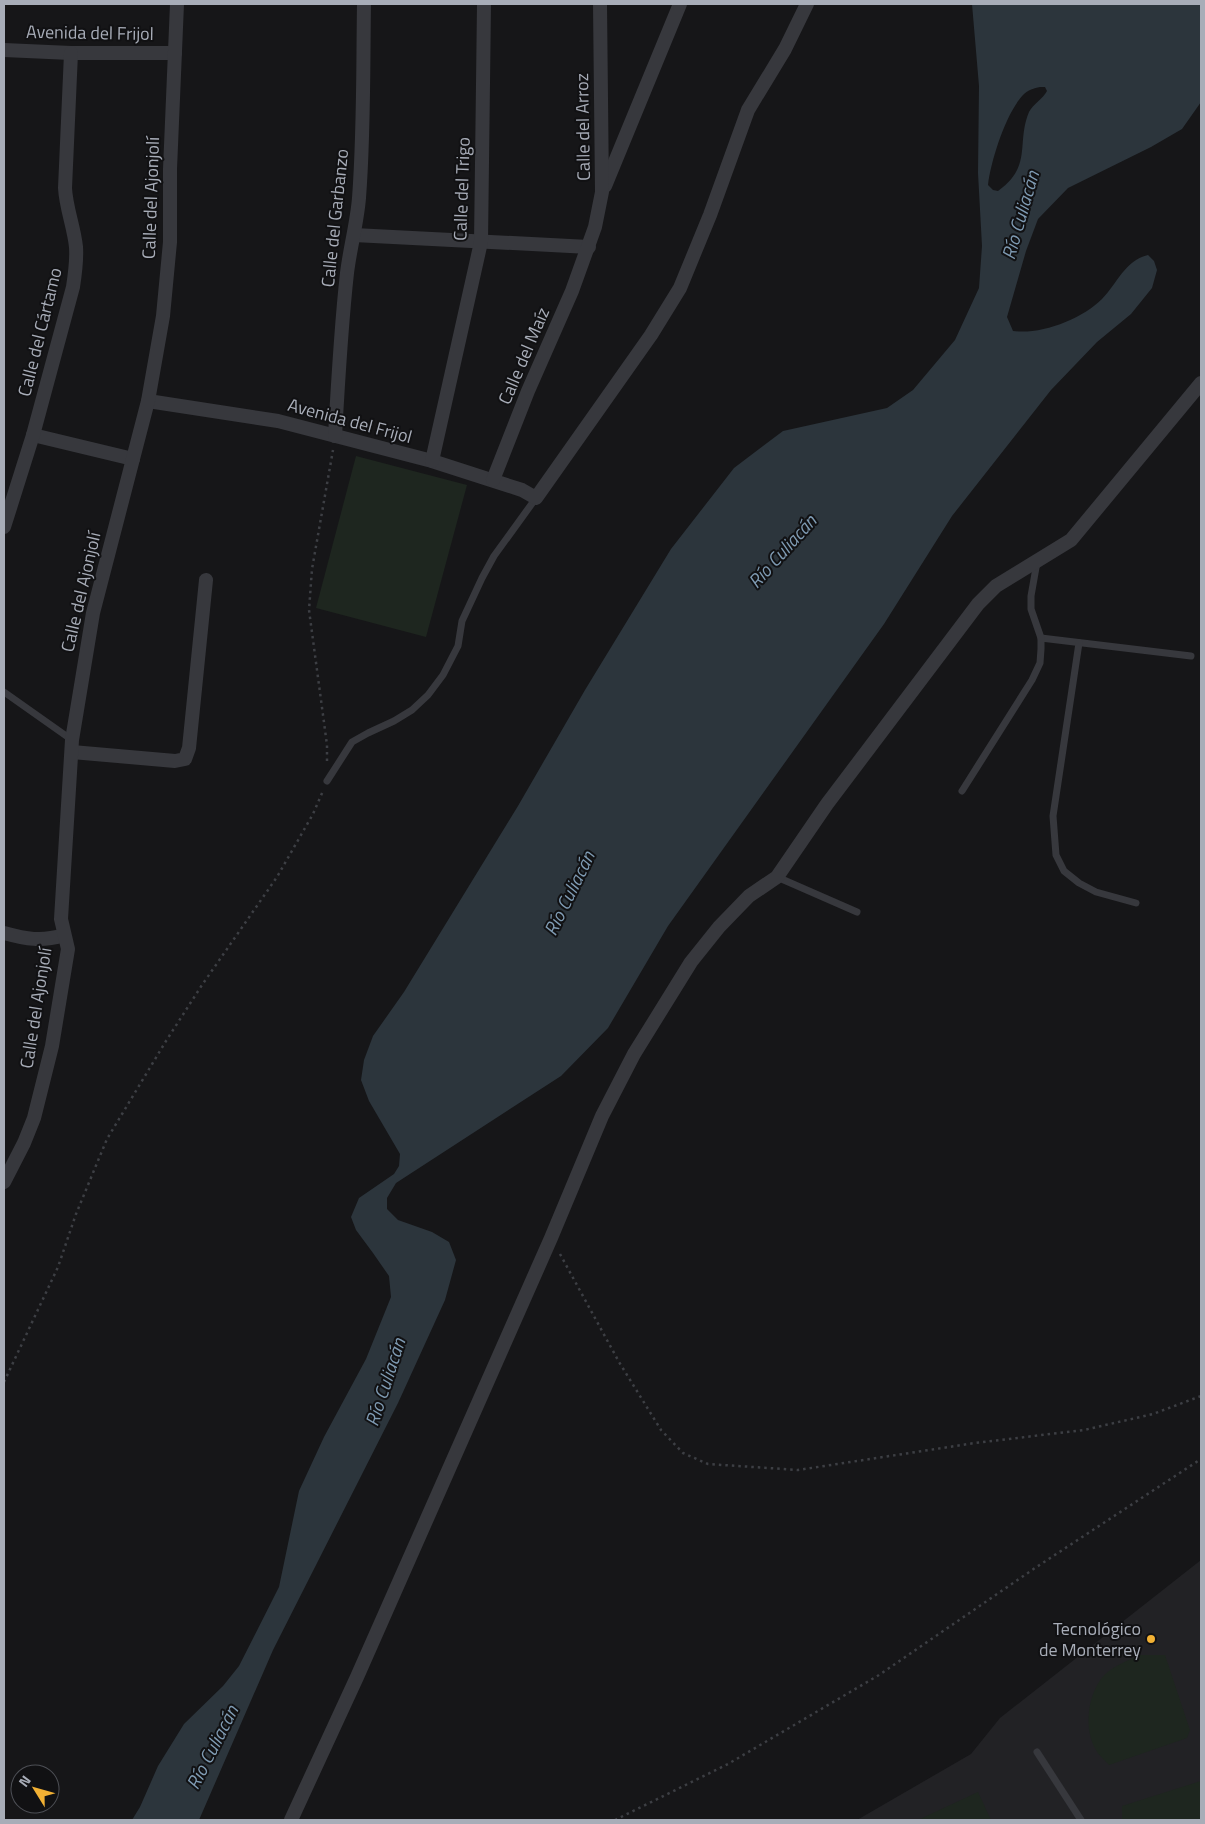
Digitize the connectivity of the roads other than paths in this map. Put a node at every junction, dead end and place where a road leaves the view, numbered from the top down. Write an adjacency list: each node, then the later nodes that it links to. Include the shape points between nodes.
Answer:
1 (177, 4): 9 (street, Calle del Ajonjolí)
2 (364, 4): 11 (street, Calle del Garbanzo, via 362,153)
3 (484, 4): 12 (street, Calle del Trigo)
4 (600, 4): 10 (street, Calle del Arroz)
5 (680, 4): 10 (street)
6 (807, 4): 21 (street, via 785,49 748,110 680,288 651,335)
7 (4, 50): 8 (street, Avenida del Frijol)
8 (71, 53): 9 (street, Avenida del Frijol); 16 (street, Calle del Cártamo, via 65,188 76,246 76,266 73,288)
9 (175, 53): 15 (street, Calle del Ajonjolí, via 169,258)
10 (602, 192): 13 (street, Calle del Arroz)
11 (354, 235): 12 (street); 17 (street, Calle del Garbanzo, via 342,321)
12 (481, 242): 13 (street); 19 (street, Calle del Trigo)
13 (589, 247): 20 (street, Calle del Maíz)
14 (1201, 383): 23 (street, via 1071,540)
15 (148, 401): 17 (street, Avenida del Frijol, via 278,421); 18 (street, Calle del Ajonjolí)
16 (33, 435): 18 (street); 22 (street, Calle del Cártamo)
17 (335, 436): 19 (street, Avenida del Frijol)
18 (133, 459): 29 (street, Calle del Ajonjolí, via 93,613)
19 (432, 461): 20 (street, Avenida del Frijol)
20 (493, 480): 21 (street, Avenida del Frijol)
21 (536, 498): 30 (lane, via 482,578 462,621 458,646 443,676 412,710 352,742)
22 (4, 527)
23 (1038, 559): 25 (lane, via 1031,609); 32 (street, via 996,586 978,604 827,804)
24 (206, 580): 29 (street, via 189,748 185,759 175,761)
25 (1041, 638): 26 (lane); 31 (lane, via 1040,662 1032,680)
26 (1079, 643): 27 (lane); 33 (lane, via 1053,816 1056,855 1064,871 1079,883 1096,892)
27 (1191, 656)
28 (4, 692): 29 (lane)
29 (72, 746): 36 (street, Calle del Ajonjolí, via 61,919)
30 (327, 781)
31 (962, 791)
32 (777, 877): 34 (lane); 40 (street, via 750,896 691,962 634,1054 602,1116 551,1238)
33 (1136, 903)
34 (857, 912)
35 (4, 934): 36 (street, via 26,939)
36 (64, 935): 37 (street, Calle del Ajonjolí, via 68,949 52,1046 34,1118 24,1143)
37 (7, 1165): 38 (street, Calle del Ajonjolí)
38 (4, 1182)
39 (1037, 1752): 41 (lane)
40 (291, 1820)
41 (1080, 1820)

